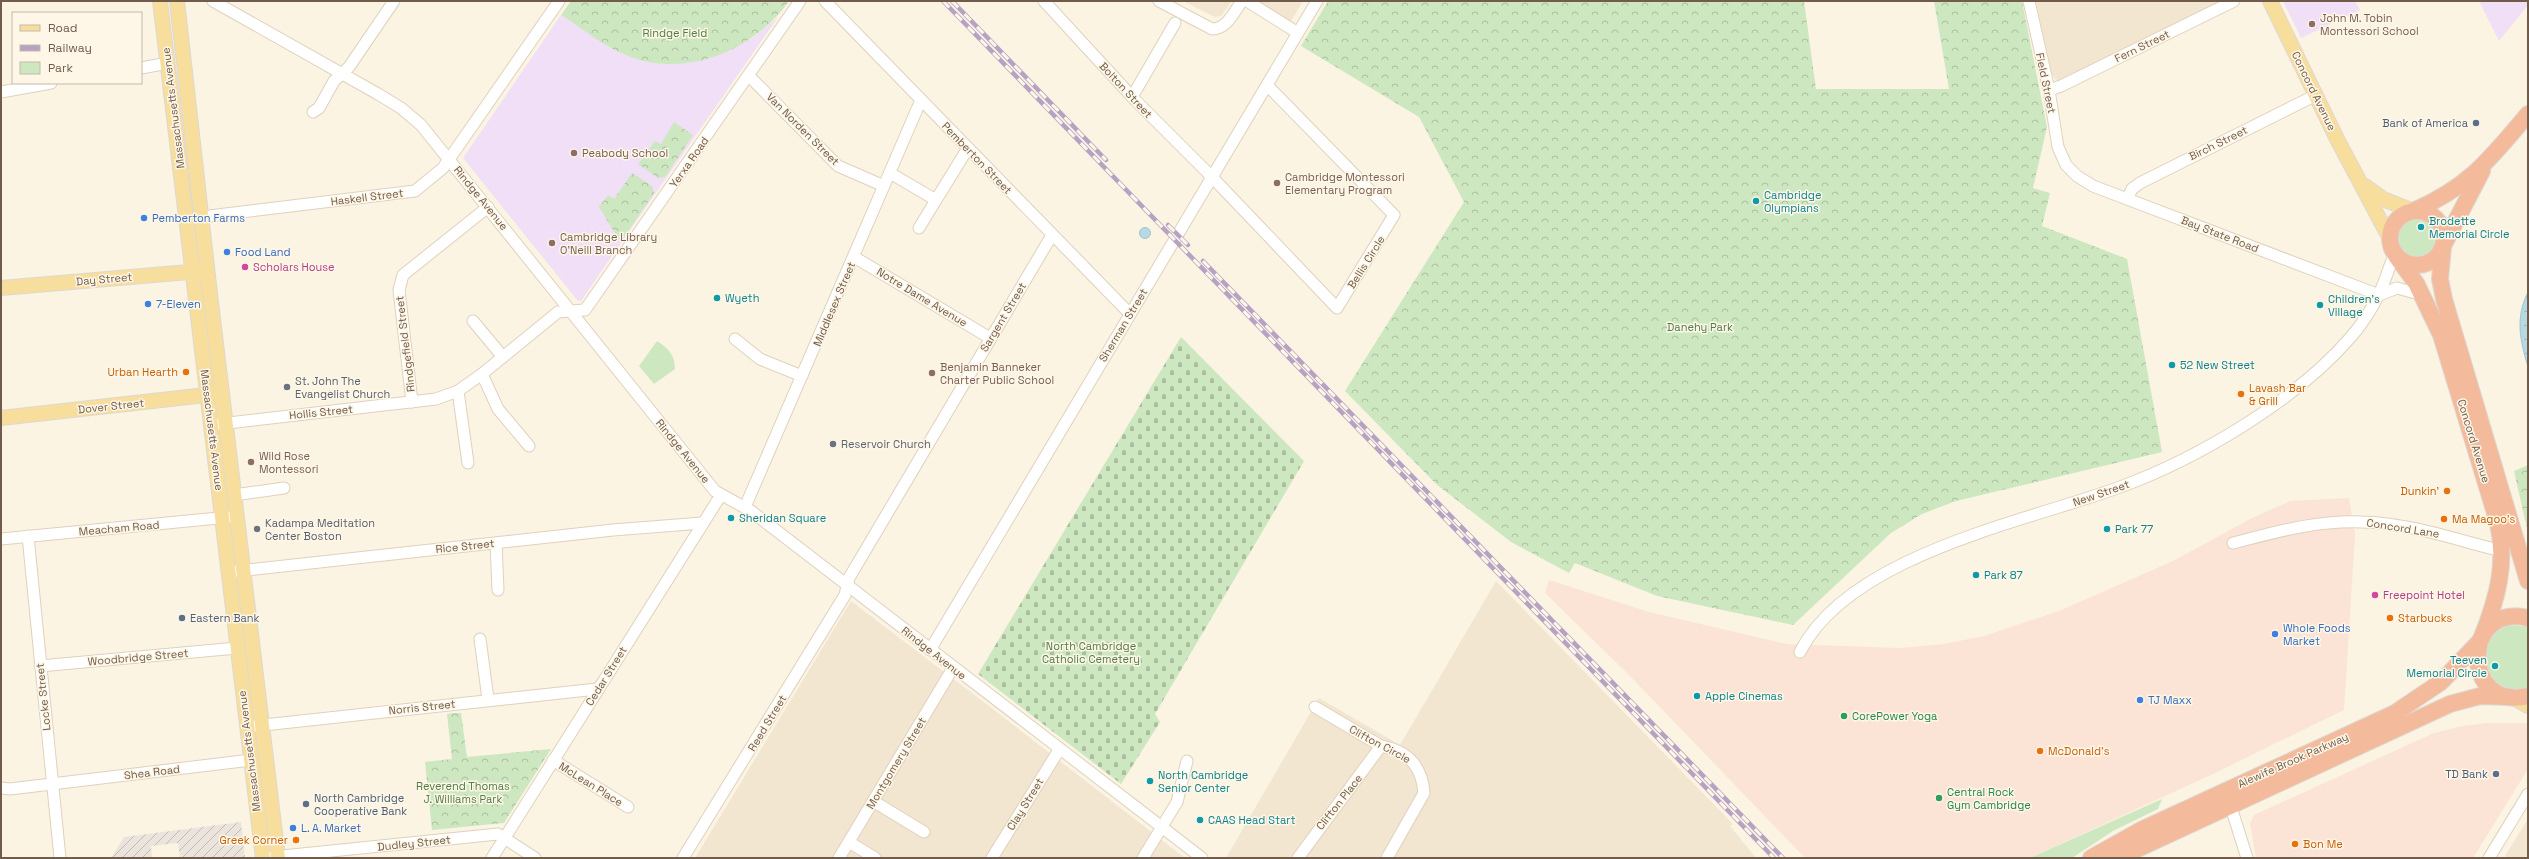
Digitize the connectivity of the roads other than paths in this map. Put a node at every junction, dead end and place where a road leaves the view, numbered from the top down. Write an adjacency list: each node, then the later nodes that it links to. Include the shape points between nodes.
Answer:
1 (160, 1): 18 (main road, Massachusetts Avenue)
2 (177, 1): 33 (main road, Massachusetts Avenue)
3 (213, 1): 20 (street, Rindge Avenue)
4 (394, 1): 20 (street)
5 (559, 1): 32 (street, Haskell Street)
6 (800, 1): 21 (street, Yerxa Road)
7 (825, 1): 28 (street, Pemberton Street)
8 (1044, 1): 27 (street, Bolton Street)
9 (1159, 1): 10 (street, via 1212,29 1218,29 1223,27)
10 (1242, 1)
11 (1247, 1): 17 (street)
12 (1317, 1): 17 (street, Sherman Street)
13 (2029, 1): 24 (street, Field Street)
14 (2234, 1): 24 (street, Fern Street)
15 (2270, 1): 26 (main road, Concord Avenue)
16 (1174, 23): 27 (street)
17 (1298, 33): 23 (street, Sherman Street)
18 (168, 63): 19 (street); 35 (main road, Massachusetts Avenue)
19 (142, 68)
20 (342, 74): 29 (street, via 334,81 319,108); 32 (street, Rindge Avenue, via 410,115)
21 (749, 76): 40 (street, Van Norden Street, via 838,166); 57 (street, Yerxa Road, via 585,310)
22 (45, 84): 25 (street)
23 (1268, 85): 38 (street, Sherman Street); 38 (street, Bellis Circle, via 1394,215 1338,308)
24 (2049, 90): 36 (street, Field Street, via 2058,147)
25 (1, 92)
26 (2316, 95): 39 (main road, Concord Avenue); 41 (street, Birch Street, via 2140,183 2132,189)
27 (1132, 97): 38 (street, Bolton Street)
28 (921, 100): 31 (street, Pemberton Street); 37 (street, Middlesex Street)
29 (313, 112)
30 (2528, 114): 34 (highway)
31 (968, 148): 42 (street); 47 (street, Pemberton Street)
32 (449, 159): 43 (street, Rindge Avenue); 45 (street, Haskell Street, via 443,168 415,191)
33 (195, 162): 35 (main road); 45 (main road, Massachusetts Avenue)
34 (2486, 163): 44 (highway, via 2449,194); 49 (highway)
35 (180, 164): 53 (main road, Massachusetts Avenue)
36 (2066, 165): 41 (street, Bay State Road, via 2082,181)
37 (890, 173): 40 (street, Middlesex Street); 42 (street)
38 (1211, 176): 58 (street, Sherman Street)
39 (2358, 180): 44 (main road, Concord Avenue, via 2378,197); 48 (main road, Concord Avenue)
40 (884, 186): 51 (street, Middlesex Street)
41 (2127, 199): 55 (street, Bay State Road)
42 (936, 200): 46 (street)
43 (488, 207): 57 (street, Rindge Avenue); 68 (street, Rindgefield Street, via 403,275 400,281)
44 (2414, 211): 48 (highway, via 2397,219); 49 (highway, via 2426,212 2437,220 2443,231)
45 (201, 217): 52 (main road, Massachusetts Avenue)
46 (919, 228)
47 (1052, 235): 58 (street, Pemberton Street); 60 (street, Sargent Street)
48 (2389, 237): 50 (highway)
49 (2443, 246): 50 (highway, via 2435,259 2422,265 2408,264); 87 (highway, Concord Avenue, via 2441,290)
50 (2395, 255): 55 (street, New Street); 56 (highway, Concord Avenue)
51 (854, 257): 60 (street, Notre Dame Avenue); 64 (street, Middlesex Street)
52 (207, 270): 53 (main road, Day Street); 66 (main road, Massachusetts Avenue)
53 (193, 271): 54 (main road, Day Street); 67 (main road, Massachusetts Avenue)
54 (1, 288)
55 (2379, 295): 56 (street, via 2397,288); 95 (street, New Street, via 2350,338 2316,371 2246,422 2197,451 2121,487 1963,538 1902,563 1865,585 1837,607 1809,636)
56 (2423, 295): 84 (highway, Concord Avenue, via 2452,366 2496,514)
57 (571, 311): 62 (street, Hollis Street, via 558,312); 76 (street, Rindge Avenue)
58 (1130, 314): 94 (street, Sherman Street)
59 (473, 321): 62 (street)
60 (990, 338): 88 (street, Sargent Street)
61 (735, 339): 64 (street, via 760,359)
62 (503, 356): 63 (street, Hollis Street)
63 (482, 374): 65 (street, Hollis Street); 72 (street, via 498,409)
64 (802, 376): 77 (street, Middlesex Street)
65 (458, 390): 68 (street, Hollis Street, via 436,399); 73 (street)
66 (222, 393): 67 (main road, Dover Street); 70 (main road, Massachusetts Avenue)
67 (207, 395): 69 (main road, Dover Street); 71 (main road, Massachusetts Avenue)
68 (412, 402): 70 (street, Hollis Street)
69 (1, 418)
70 (226, 423): 71 (street, Hollis Street); 75 (main road, Massachusetts Avenue)
71 (211, 425): 78 (main road, Massachusetts Avenue)
72 (529, 446)
73 (468, 463)
74 (284, 488): 75 (street)
75 (234, 495): 78 (main road, Massachusetts Avenue)
76 (721, 495): 77 (street, Rindge Avenue); 79 (street, Cedar Street)
77 (745, 507): 88 (street, Rindge Avenue)
78 (230, 517): 80 (street, Meacham Road); 85 (main road, Massachusetts Avenue); 86 (main road, Massachusetts Avenue)
79 (702, 523): 82 (street, Rice Street); 98 (street, Cedar Street)
80 (28, 536): 81 (street, Meacham Road); 96 (street, Locke Street)
81 (1, 539)
82 (496, 543): 86 (street, Rice Street); 89 (street)
83 (2233, 543): 84 (street, Concord Lane, via 2301,525 2362,522 2418,529)
84 (2502, 551): 92 (highway, Concord Avenue, via 2498,592)
85 (228, 572): 86 (street, Rice Street); 93 (main road, Massachusetts Avenue)
86 (244, 572): 103 (main road, Massachusetts Avenue)
87 (2528, 581)
88 (847, 585): 94 (street, Rindge Avenue); 125 (street, Reed Street, via 845,595)
89 (498, 590)
90 (2528, 618): 92 (highway, Alewife Brook Parkway, via 2505,619 2493,624)
91 (480, 639): 100 (street)
92 (2481, 639): 99 (highway, via 2476,658 2482,678 2494,691); 133 (highway, Alewife Brook Parkway, via 2441,682 2395,714 2150,826)
93 (237, 648): 96 (street, Woodbridge Street); 104 (main road, Massachusetts Avenue)
94 (930, 650): 97 (street, Rindge Avenue)
95 (1800, 652)
96 (40, 666): 110 (street, Locke Street)
97 (953, 668): 106 (street, Rindge Avenue); 113 (street, Montgomery Street)
98 (597, 689): 100 (street, Norris Street); 108 (street, Cedar Street)
99 (2517, 697): 101 (main road); 114 (highway, Alewife Brook Parkway, via 2480,696 2454,703)
100 (488, 699): 103 (street, Norris Street)
101 (2528, 706)
102 (1315, 707): 105 (street, Clifton Circle)
103 (261, 725): 104 (street, Norris Street); 120 (main road, Massachusetts Avenue)
104 (247, 726): 107 (main road, Massachusetts Avenue)
105 (1381, 746): 131 (street, Clifton Place); 132 (street, Clifton Circle, via 1392,749 1415,763 1419,769 1424,793)
106 (1059, 750): 116 (street, Rindge Avenue); 128 (street, Clay Street)
107 (252, 760): 110 (street, Shea Road); 122 (main road, Massachusetts Avenue)
108 (553, 760): 115 (street, McLean Place); 118 (street, Cedar Street)
109 (1187, 761): 116 (street, via 1181,792)
110 (52, 784): 111 (street, Shea Road); 121 (street, Locke Street)
111 (1, 788)
112 (2528, 794): 136 (street)
113 (874, 801): 117 (street); 119 (street, Montgomery Street)
114 (2230, 804): 134 (highway, Alewife Brook Parkway); 135 (street)
115 (628, 807)
116 (1162, 827): 129 (street); 130 (street, Rindge Avenue)
117 (924, 832)
118 (504, 838): 120 (street, Dudley Street, via 498,834); 123 (street, Cedar Street); 124 (street, Dudley Street)
119 (849, 842): 126 (street, Montgomery Street); 127 (street)
120 (278, 857): 122 (street, Dudley Street)
121 (60, 858)
122 (262, 858)
123 (492, 858)
124 (535, 858)
125 (683, 858)
126 (839, 858)
127 (875, 858)
128 (992, 858)
129 (1143, 858)
130 (1202, 858)
131 (1298, 858)
132 (1387, 858)
133 (2091, 858)
134 (2118, 858)
135 (2247, 858)
136 (2489, 858)

